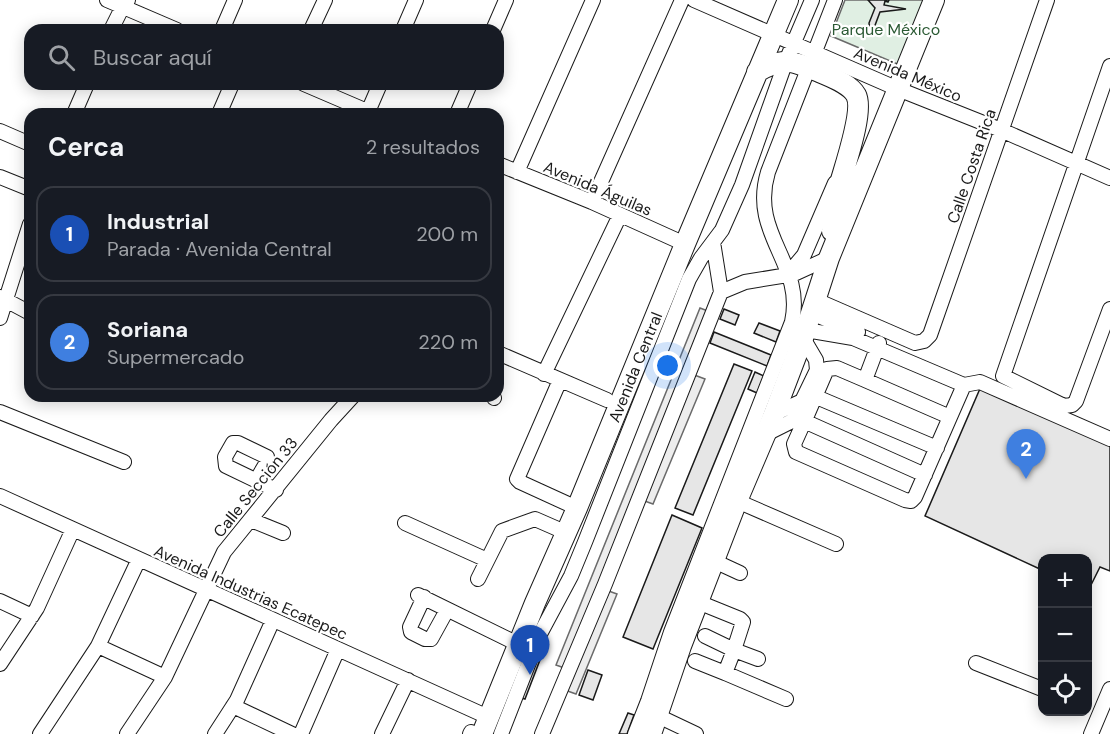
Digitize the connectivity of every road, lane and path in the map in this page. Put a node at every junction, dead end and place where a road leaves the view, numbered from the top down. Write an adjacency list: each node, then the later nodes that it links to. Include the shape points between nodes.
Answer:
1 (107, 0): 14 (street)
2 (236, 0): 17 (street)
3 (325, 0): 18 (street)
4 (416, 0): 19 (street)
5 (506, 0): 20 (street)
6 (593, 0): 42 (street)
7 (682, 0): 47 (street)
8 (694, 0): 21 (street)
9 (788, 0): 21 (highway, Avenida Central)
10 (812, 0): 22 (street)
11 (835, 0): 23 (street)
12 (934, 0): 26 (highway)
13 (1047, 0): 37 (street, Calle Costa Rica)
14 (126, 3): 15 (street); 16 (street)
15 (114, 24)
16 (166, 24)
17 (225, 24)
18 (314, 24)
19 (406, 24)
20 (496, 24)
21 (774, 35): 22 (street); 25 (highway, Avenida Central)
22 (790, 52): 23 (highway); 25 (highway); 50 (street, via 742,185)
23 (811, 60): 26 (street, Avenida México); 43 (highway, via 850,88 859,102); 53 (street, via 763,192 766,224)
24 (1110, 66): 40 (street)
25 (757, 72): 51 (highway, Avenida Central)
26 (897, 89): 37 (street, Avenida México); 52 (highway)
27 (84, 90): 32 (street)
28 (229, 90): 33 (street)
29 (318, 90): 34 (street)
30 (378, 90): 35 (street)
31 (467, 90): 36 (street)
32 (77, 108)
33 (222, 108)
34 (359, 108)
35 (372, 108)
36 (460, 108)
37 (1001, 130): 40 (street, Avenida México); 60 (street, Calle Costa Rica, via 930,335)
38 (0, 131): 39 (street)
39 (24, 141)
40 (1077, 163): 45 (street, Avenida México); 57 (street, via 1003,376 1070,406 1076,401)
41 (504, 167): 42 (street, Avenida Águilas)
42 (517, 172): 47 (street, Avenida Águilas)
43 (843, 173): 52 (highway); 53 (street, via 825,203 804,255)
44 (0, 177): 46 (street)
45 (1110, 178)
46 (24, 187)
47 (592, 202): 48 (street, Avenida Águilas)
48 (620, 215): 51 (street, Avenida Águilas); 64 (street)
49 (24, 241): 55 (street)
50 (713, 242): 54 (street); 81 (street, via 689,279)
51 (685, 244): 84 (highway, Avenida Central)
52 (830, 258): 53 (street); 59 (highway)
53 (789, 274): 54 (street, via 745,282); 129 (street, via 795,301 792,322)
54 (721, 292): 128 (street)
55 (3, 299): 56 (street); 58 (street)
56 (24, 307)
57 (1110, 309)
58 (0, 318)
59 (809, 320): 60 (street); 61 (street); 74 (highway)
60 (924, 341): 63 (street, Calle Costa Rica, via 923,354)
61 (878, 346): 63 (street); 66 (street)
62 (504, 356): 64 (street)
63 (916, 365): 67 (street)
64 (544, 374): 65 (street)
65 (560, 380): 69 (street); 84 (street, via 517,478)
66 (865, 380): 68 (street, via 830,368); 73 (street)
67 (964, 385): 73 (street); 75 (street, via 980,382)
68 (814, 396): 72 (street); 76 (street)
69 (607, 400)
70 (348, 402): 80 (street, Calle Sección 33)
71 (0, 412): 77 (street)
72 (806, 417): 74 (street); 78 (street); 78 (street, via 794,444 799,454 909,501 915,497)
73 (950, 417): 76 (street)
74 (766, 434): 83 (highway)
75 (1110, 439)
76 (937, 448): 78 (street)
77 (124, 462)
78 (925, 475)
79 (257, 479): 80 (street)
80 (276, 490): 85 (street, Calle Sección 33)
81 (602, 500): 89 (street); 127 (street, via 571,576 540,634)
82 (2, 501): 87 (street, Avenida Industrias Ecatepec)
83 (737, 501): 90 (street); 93 (highway)
84 (577, 508): 89 (highway, Avenida Central)
85 (251, 520): 88 (street); 96 (street, Calle Sección 33, via 225,552)
86 (405, 523): 92 (street)
87 (73, 529): 91 (street, Avenida Industrias Ecatepec); 100 (street)
88 (283, 534)
89 (565, 537): 92 (street, via 535,519 502,531); 103 (highway, Avenida Central)
90 (836, 544)
91 (139, 559): 96 (street, Avenida Industrias Ecatepec); 104 (street)
92 (487, 560): 95 (street)
93 (714, 561): 94 (street); 98 (highway)
94 (740, 573)
95 (478, 579)
96 (206, 589): 101 (street, Avenida Industrias Ecatepec); 112 (street, Calle Sección 33)
97 (0, 601): 100 (street)
98 (698, 602): 106 (street, via 742,620); 119 (highway)
99 (447, 610): 99 (street, via 421,596 411,632 431,639); 103 (street)
100 (32, 616): 110 (street)
101 (273, 620): 105 (street, Avenida Industrias Ecatepec); 117 (street)
102 (705, 636): 106 (street)
103 (518, 644): 120 (highway, Avenida Central)
104 (98, 646): 112 (street); 121 (street)
105 (338, 650): 113 (street, Avenida Industrias Ecatepec); 125 (street)
106 (734, 650): 107 (street); 111 (street)
107 (758, 659)
108 (695, 661): 111 (street)
109 (976, 663): 114 (street)
110 (0, 664)
111 (725, 673): 116 (street)
112 (165, 677): 122 (street, Calle Sección 33)
113 (408, 680): 120 (street, Avenida Industrias Ecatepec); 126 (street)
114 (1038, 687)
115 (1110, 689): 118 (street)
116 (786, 699)
117 (233, 706): 123 (street); 124 (street)
118 (1094, 709): 131 (street)
119 (654, 725): 130 (street)
120 (478, 729)
121 (40, 734)
122 (127, 734)
123 (215, 734)
124 (292, 734)
125 (301, 734)
126 (382, 734)
127 (501, 734)
128 (542, 734)
129 (635, 734)
130 (696, 734)
131 (1091, 734)

